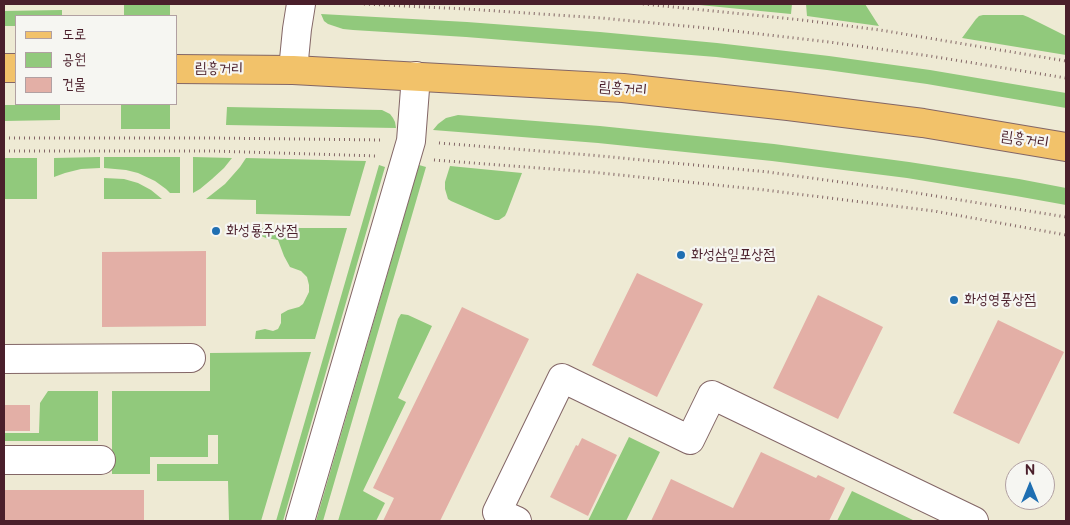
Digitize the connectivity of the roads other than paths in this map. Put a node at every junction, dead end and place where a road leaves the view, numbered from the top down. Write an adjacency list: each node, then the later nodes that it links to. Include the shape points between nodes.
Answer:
1 (301, 4): 3 (street)
2 (178, 69): 3 (main road, 림흥거리)
3 (293, 70): 4 (main road, 림흥거리)
4 (416, 76): 5 (main road, 림흥거리, via 623,88 788,106 923,123); 10 (street, via 408,149)
5 (1066, 147)
6 (191, 358): 7 (street)
7 (4, 359)
8 (4, 460): 9 (street)
9 (101, 460)
10 (300, 521)
11 (517, 521): 12 (street, via 496,512 562,378 690,440 712,395)
12 (974, 521)

